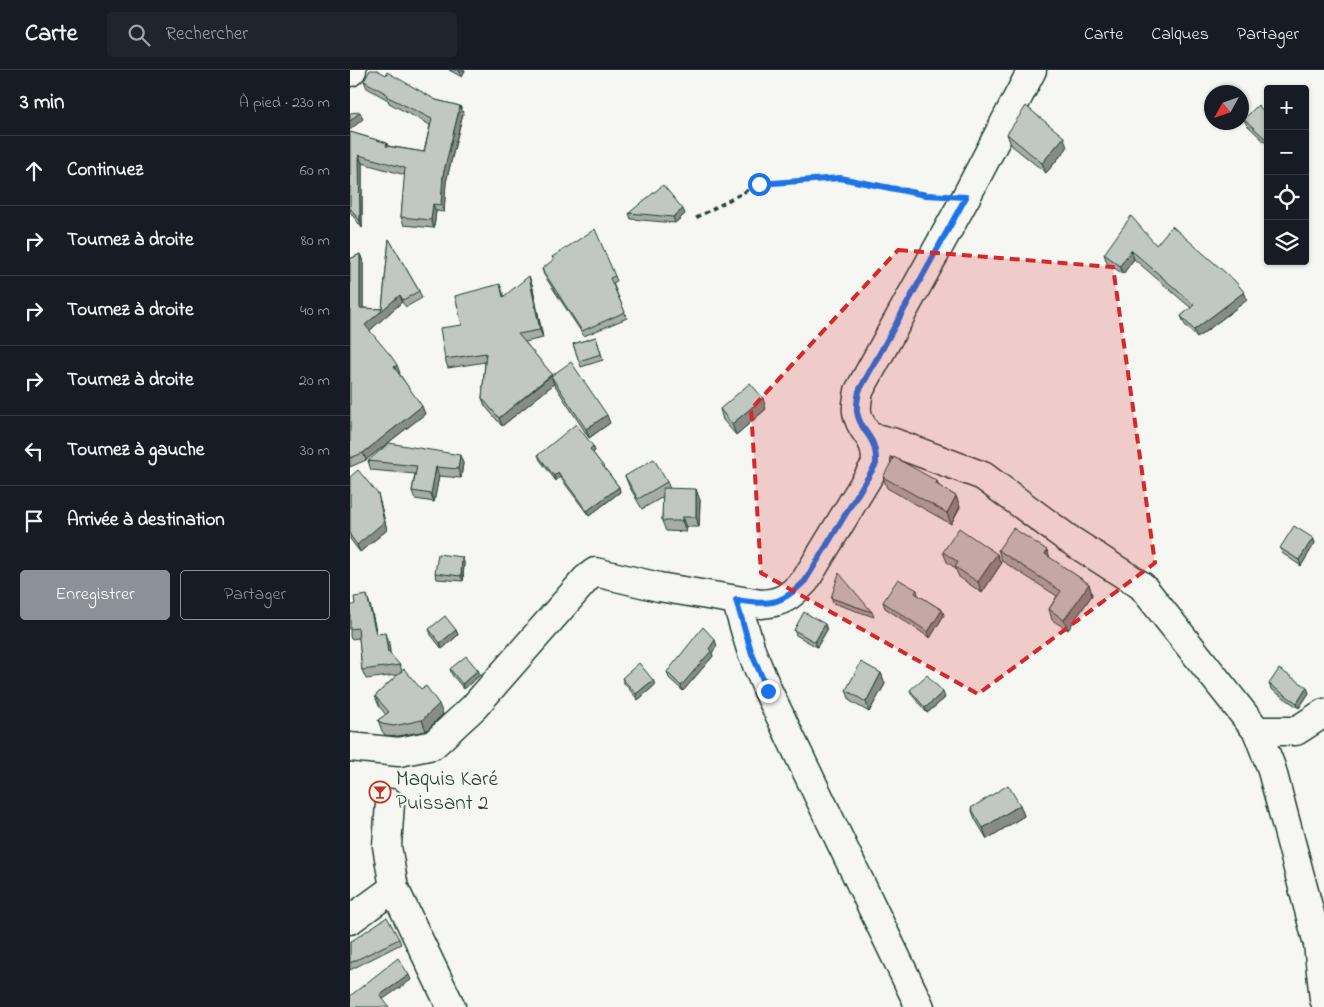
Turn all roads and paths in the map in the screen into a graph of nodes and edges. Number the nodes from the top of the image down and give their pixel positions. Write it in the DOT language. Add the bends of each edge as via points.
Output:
graph roads {
  1 [pos="1032,70"];
  2 [pos="966,197"];
  3 [pos="696,218"];
  4 [pos="871,437"];
  5 [pos="736,600"];
  6 [pos="1324,713"];
  7 [pos="1257,731"];
  8 [pos="350,747"];
  9 [pos="390,803"];
  10 [pos="394,888"];
  11 [pos="350,920"];
  12 [pos="1324,999"];
  13 [pos="452,1007"];
  14 [pos="920,1007"];
  1 -- 2 [label="street"];
  2 -- 3 [label="path" via="925,195 840,178 759,184"];
  2 -- 4 [label="street" via="859,391 857,411 862,426"];
  4 -- 5 [label="street" via="876,450 876,464 805,581 778,603"];
  4 -- 7 [label="street" via="983,476 1067,538 1142,586"];
  5 -- 8 [label="street" via="595,572 474,707 433,744 399,752"];
  5 -- 14 [label="street" via="752,654 768,691"];
  6 -- 7 [label="street" via="1296,731"];
  7 -- 12 [label="street" via="1271,766 1318,944"];
  9 -- 10 [label="street" via="387,846"];
  10 -- 11 [label="street"];
  10 -- 13 [label="street"];
}
